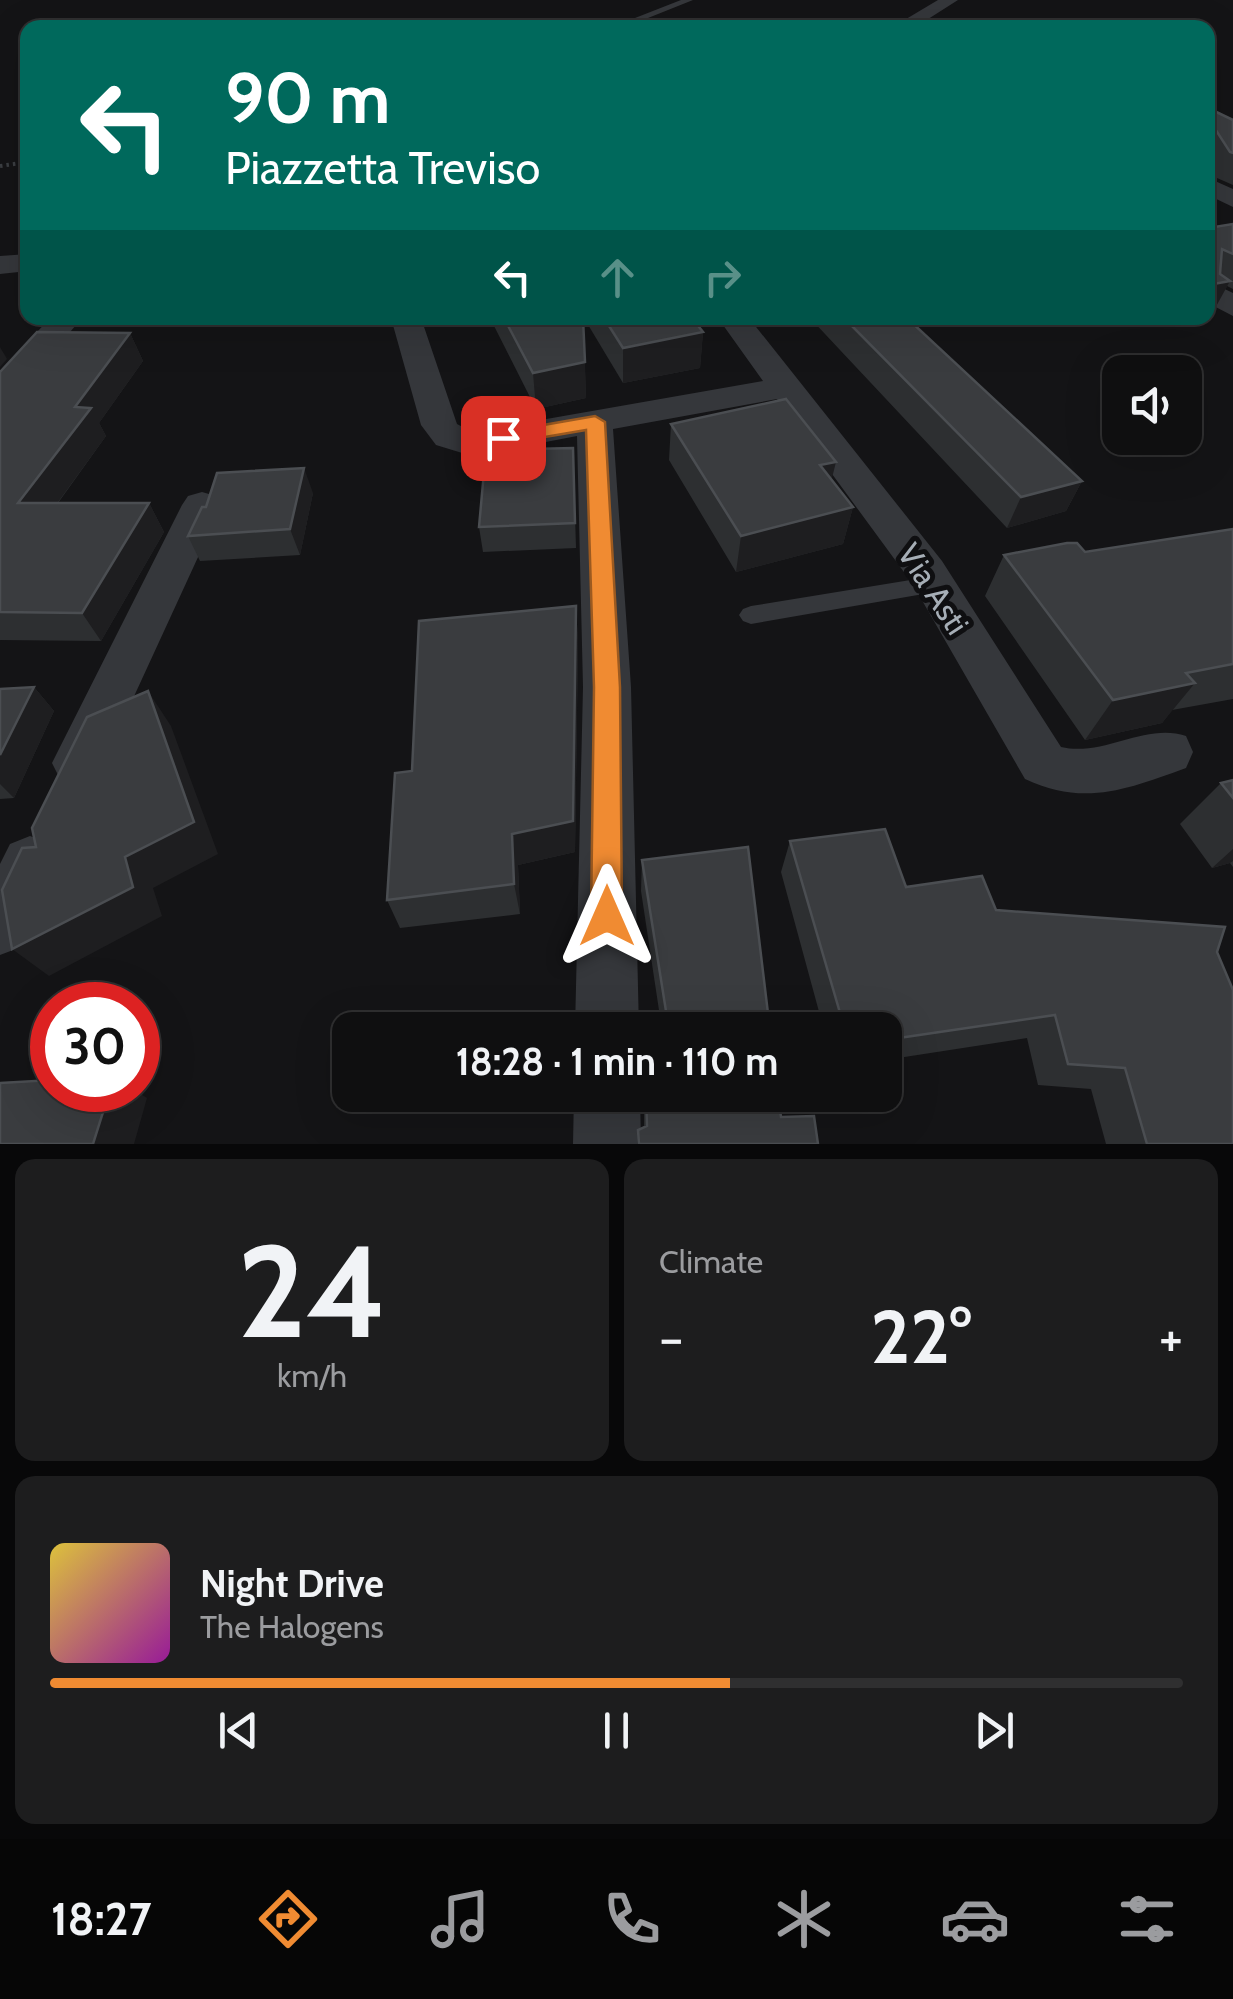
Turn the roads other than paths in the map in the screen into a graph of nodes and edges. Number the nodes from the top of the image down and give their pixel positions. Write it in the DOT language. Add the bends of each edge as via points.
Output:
graph roads {
  1 [pos="688,0"];
  2 [pos="950,0"];
  3 [pos="920,16"];
  4 [pos="640,18"];
  5 [pos="913,20"];
  6 [pos="929,20"];
  7 [pos="61,325"];
  8 [pos="408,325"];
  9 [pos="738,325"];
  10 [pos="785,387"];
  11 [pos="0,393"];
  12 [pos="595,422"];
  13 [pos="202,505"];
  14 [pos="935,584"];
  15 [pos="751,615"];
  16 [pos="1168,752"];
  17 [pos="0,926"];
  18 [pos="606,1012"];
  19 [pos="606,1112"];
  20 [pos="606,1144"];
  1 -- 4 [label="lane"];
  2 -- 3 [label="street"];
  3 -- 5 [label="street"];
  3 -- 6 [label="lane"];
  7 -- 11 [label="street"];
  8 -- 12 [label="street" via="439,425 452,439 472,444"];
  9 -- 10 [label="street, Via Asti"];
  10 -- 12 [label="street"];
  10 -- 14 [label="street, Via Asti"];
  12 -- 18 [label="street" via="607,687"];
  13 -- 17 [label="street"];
  14 -- 15 [label="lane"];
  14 -- 16 [label="street, Via Asti" via="1042,764 1083,773"];
  19 -- 20 [label="street"];
}
